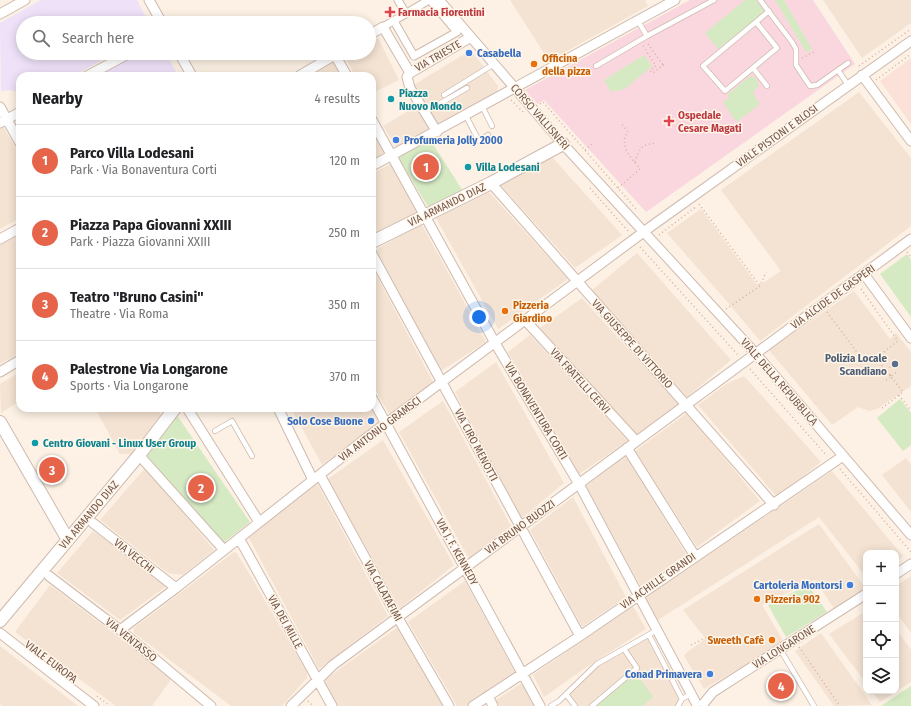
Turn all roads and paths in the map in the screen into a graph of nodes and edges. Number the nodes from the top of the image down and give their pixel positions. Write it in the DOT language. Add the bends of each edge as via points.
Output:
graph roads {
  1 [pos="25,0"];
  2 [pos="149,0"];
  3 [pos="398,0"];
  4 [pos="430,0"];
  5 [pos="439,0"];
  6 [pos="674,0"];
  7 [pos="714,0"];
  8 [pos="760,0"];
  9 [pos="770,11"];
  10 [pos="0,14"];
  11 [pos="406,14"];
  12 [pos="158,16"];
  13 [pos="394,21"];
  14 [pos="638,21"];
  15 [pos="756,22"];
  16 [pos="383,27"];
  17 [pos="911,29"];
  18 [pos="376,31"];
  19 [pos="647,36"];
  20 [pos="471,38"];
  21 [pos="639,41"];
  22 [pos="911,41"];
  23 [pos="647,42"];
  24 [pos="814,52"];
  25 [pos="911,54"];
  26 [pos="117,60"];
  27 [pos="183,60"];
  28 [pos="327,60"];
  29 [pos="340,60"];
  30 [pos="795,61"];
  31 [pos="848,63"];
  32 [pos="494,64"];
  33 [pos="663,65"];
  34 [pos="596,66"];
  35 [pos="665,67"];
  36 [pos="753,68"];
  37 [pos="838,70"];
  38 [pos="859,71"];
  39 [pos="94,72"];
  40 [pos="190,72"];
  41 [pos="306,72"];
  42 [pos="345,72"];
  43 [pos="408,75"];
  44 [pos="848,85"];
  45 [pos="870,85"];
  46 [pos="767,86"];
  47 [pos="467,88"];
  48 [pos="515,88"];
  49 [pos="444,95"];
  50 [pos="511,100"];
  51 [pos="482,106"];
  52 [pos="0,107"];
  53 [pos="425,112"];
  54 [pos="16,114"];
  55 [pos="526,115"];
  56 [pos="466,116"];
  57 [pos="3,121"];
  58 [pos="621,123"];
  59 [pos="492,126"];
  60 [pos="376,127"];
  61 [pos="437,132"];
  62 [pos="488,135"];
  63 [pos="16,139"];
  64 [pos="911,141"];
  65 [pos="593,143"];
  66 [pos="655,143"];
  67 [pos="563,144"];
  68 [pos="585,150"];
  69 [pos="393,156"];
  70 [pos="636,162"];
  71 [pos="376,164"];
  72 [pos="491,183"];
  73 [pos="588,186"];
  74 [pos="618,188"];
  75 [pos="699,204"];
  76 [pos="426,214"];
  77 [pos="16,230"];
  78 [pos="644,232"];
  79 [pos="0,239"];
  80 [pos="376,240"];
  81 [pos="911,240"];
  82 [pos="628,244"];
  83 [pos="906,251"];
  84 [pos="911,257"];
  85 [pos="376,261"];
  86 [pos="766,272"];
  87 [pos="864,274"];
  88 [pos="577,282"];
  89 [pos="760,286"];
  90 [pos="861,289"];
  91 [pos="822,305"];
  92 [pos="725,310"];
  93 [pos="525,320"];
  94 [pos="911,338"];
  95 [pos="495,343"];
  96 [pos="857,352"];
  97 [pos="756,354"];
  98 [pos="16,362"];
  99 [pos="893,364"];
  100 [pos="738,367"];
  101 [pos="886,370"];
  102 [pos="898,371"];
  103 [pos="0,372"];
  104 [pos="891,377"];
  105 [pos="886,380"];
  106 [pos="442,382"];
  107 [pos="899,396"];
  108 [pos="686,404"];
  109 [pos="376,405"];
  110 [pos="882,408"];
  111 [pos="911,411"];
  112 [pos="169,412"];
  113 [pos="190,412"];
  114 [pos="280,412"];
  115 [pos="0,422"];
  116 [pos="386,424"];
  117 [pos="215,430"];
  118 [pos="636,441"];
  119 [pos="628,448"];
  120 [pos="139,454"];
  121 [pos="252,456"];
  122 [pos="843,456"];
  123 [pos="829,465"];
  124 [pos="316,477"];
  125 [pos="579,484"];
  126 [pos="774,505"];
  127 [pos="259,522"];
  128 [pos="93,523"];
  129 [pos="521,527"];
  130 [pos="911,535"];
  131 [pos="239,538"];
  132 [pos="68,540"];
  133 [pos="224,550"];
  134 [pos="911,552"];
  135 [pos="695,556"];
  136 [pos="911,564"];
  137 [pos="465,567"];
  138 [pos="899,572"];
  139 [pos="49,576"];
  140 [pos="176,588"];
  141 [pos="638,596"];
  142 [pos="863,596"];
  143 [pos="398,618"];
  144 [pos="0,621"];
  145 [pos="120,630"];
  146 [pos="657,630"];
  147 [pos="0,633"];
  148 [pos="648,635"];
  149 [pos="712,635"];
  150 [pos="580,636"];
  151 [pos="690,645"];
  152 [pos="798,645"];
  153 [pos="624,649"];
  154 [pos="780,649"];
  155 [pos="521,673"];
  156 [pos="317,679"];
  157 [pos="92,692"];
  158 [pos="566,694"];
  159 [pos="691,694"];
  160 [pos="488,696"];
  161 [pos="682,699"];
  162 [pos="92,705"];
  163 [pos="701,705"];
  164 [pos="110,706"];
  165 [pos="211,706"];
  166 [pos="290,706"];
  167 [pos="332,706"];
  168 [pos="449,706"];
  169 [pos="473,706"];
  170 [pos="493,706"];
  171 [pos="540,706"];
  172 [pos="553,706"];
  173 [pos="575,706"];
  174 [pos="592,706"];
  175 [pos="678,706"];
  176 [pos="814,706"];
  177 [pos="840,706"];
  1 -- 10 [label="street"];
  2 -- 12 [label="street"];
  3 -- 11 [label="street"];
  4 -- 11 [label="street"];
  4 -- 13 [label="street" via="457,32 414,56"];
  5 -- 20 [label="street, CORSO VALLISNERI"];
  6 -- 14 [label="street"];
  7 -- 19 [label="lane"];
  8 -- 9 [label="lane"];
  9 -- 15 [label="lane"];
  9 -- 30 [label="lane" via="796,49"];
  11 -- 13 [label="street"];
  13 -- 16 [label="street"];
  14 -- 19 [label="lane"];
  14 -- 48 [label="street"];
  15 -- 36 [label="lane" via="777,48"];
  15 -- 36 [label="lane" via="703,66 725,91"];
  16 -- 18 [label="street"];
  16 -- 43 [label="street"];
  17 -- 38 [label="path"];
  19 -- 21 [label="lane"];
  20 -- 32 [label="street, CORSO VALLISNERI"];
  20 -- 43 [label="street, VIA TRIESTE"];
  21 -- 33 [label="path" via="656,66 650,70 652,73"];
  21 -- 34 [label="lane"];
  22 -- 38 [label="street, VIALE PISTONI E BLOSI"];
  23 -- 33 [label="path"];
  24 -- 30 [label="path"];
  25 -- 45 [label="path"];
  26 -- 39 [label="street"];
  27 -- 40 [label="street"];
  28 -- 41 [label="street"];
  29 -- 42 [label="street"];
  30 -- 37 [label="lane" via="810,86 817,85"];
  31 -- 37 [label="lane"];
  32 -- 48 [label="street, CORSO VALLISNERI"];
  32 -- 49 [label="lane"];
  33 -- 35 [label="path"];
  36 -- 46 [label="lane"];
  37 -- 44 [label="lane"];
  38 -- 44 [label="street, VIALE PISTONI E BLOSI"];
  38 -- 45 [label="street"];
  43 -- 53 [label="street" via="410,88"];
  44 -- 78 [label="street, VIALE PISTONI E BLOSI"];
  45 -- 64 [label="street"];
  47 -- 53 [label="lane"];
  48 -- 51 [label="street"];
  48 -- 67 [label="street, CORSO VALLISNERI"];
  50 -- 55 [label="path"];
  51 -- 56 [label="street"];
  51 -- 59 [label="lane"];
  52 -- 57 [label="street"];
  53 -- 61 [label="street"];
  54 -- 57 [label="street"];
  56 -- 61 [label="street"];
  56 -- 62 [label="lane" via="479,141"];
  57 -- 63 [label="street"];
  58 -- 70 [label="path" via="628,132 623,140 624,146"];
  60 -- 69 [label="street, VIA BONAVENTURA CORTI"];
  61 -- 69 [label="street"];
  65 -- 68 [label="path"];
  66 -- 70 [label="path" via="649,143 640,150"];
  67 -- 72 [label="street, VIA ARMANDO DIAZ"];
  67 -- 78 [label="street, CORSO VALLISNERI"];
  69 -- 71 [label="street"];
  69 -- 76 [label="street, VIA BONAVENTURA CORTI"];
  70 -- 74 [label="path" via="640,169"];
  72 -- 76 [label="street, VIA ARMANDO DIAZ"];
  72 -- 88 [label="street, VIA GIUSEPPE DI VITTORIO"];
  73 -- 82 [label="path" via="631,234 625,240"];
  75 -- 89 [label="path"];
  76 -- 80 [label="street, VIA ARMANDO DIAZ"];
  76 -- 95 [label="street, VIA BONAVENTURA CORTI"];
  77 -- 79 [label="street"];
  78 -- 82 [label="street, VIA ANTONIO GRAMSCI"];
  78 -- 97 [label="street, VIALE DELLA REPUBBLICA"];
  81 -- 87 [label="street, VIA ALCIDE DE GASPERI"];
  82 -- 88 [label="street, VIA ANTONIO GRAMSCI"];
  82 -- 100 [label="path" via="633,250 640,246 739,356 734,361"];
  83 -- 84 [label="path"];
  85 -- 106 [label="street, VIA CIRO MENOTTI"];
  86 -- 89 [label="path"];
  87 -- 91 [label="street, VIA ALCIDE DE GASPERI"];
  87 -- 94 [label="street"];
  88 -- 93 [label="street, VIA ANTONIO GRAMSCI"];
  88 -- 108 [label="street, VIA GIUSEPPE DI VITTORIO"];
  89 -- 92 [label="path"];
  90 -- 101 [label="path" via="898,340 876,358"];
  91 -- 96 [label="path"];
  91 -- 97 [label="street, VIA ALCIDE DE GASPERI"];
  93 -- 95 [label="street, VIA ANTONIO GRAMSCI"];
  93 -- 118 [label="street, VIA FRATELLI CERVI"];
  95 -- 106 [label="street, VIA ANTONIO GRAMSCI"];
  95 -- 125 [label="street, VIA BONAVENTURA CORTI"];
  97 -- 100 [label="street, VIA BRUNO BUOZZI"];
  97 -- 122 [label="street, VIALE DELLA REPUBBLICA"];
  98 -- 103 [label="street"];
  99 -- 101 [label="path"];
  100 -- 108 [label="street, VIA BRUNO BUOZZI"];
  100 -- 123 [label="path" via="742,373 749,368 828,457"];
  101 -- 104 [label="path"];
  102 -- 104 [label="path"];
  104 -- 105 [label="path"];
  104 -- 107 [label="path" via="903,392"];
  106 -- 116 [label="street, VIA ANTONIO GRAMSCI"];
  106 -- 129 [label="street, VIA CIRO MENOTTI"];
  107 -- 110 [label="path"];
  107 -- 111 [label="path"];
  108 -- 118 [label="street, VIA BRUNO BUOZZI"];
  108 -- 126 [label="street, VIA GIUSEPPE DI VITTORIO"];
  109 -- 116 [label="street, VIA J. F. KENNEDY"];
  112 -- 120 [label="street, VIA ARMANDO DIAZ"];
  113 -- 127 [label="street" via="207,435"];
  114 -- 124 [label="street, VIA CALATAFIMI"];
  115 -- 132 [label="street"];
  116 -- 124 [label="street, VIA ANTONIO GRAMSCI"];
  116 -- 137 [label="street, VIA J. F. KENNEDY"];
  117 -- 121 [label="lane" via="232,421"];
  118 -- 119 [label="street, VIA BRUNO BUOZZI"];
  119 -- 125 [label="street, VIA BRUNO BUOZZI"];
  119 -- 135 [label="street"];
  120 -- 132 [label="street, VIA ARMANDO DIAZ"];
  120 -- 133 [label="street"];
  122 -- 123 [label="street, VIA ACHILLE GRANDI"];
  122 -- 130 [label="street, VIALE DELLA REPUBBLICA"];
  123 -- 126 [label="street, VIA ACHILLE GRANDI"];
  123 -- 134 [label="path" via="833,470 838,468"];
  124 -- 127 [label="street, VIA ANTONIO GRAMSCI"];
  124 -- 143 [label="street, VIA CALATAFIMI"];
  125 -- 129 [label="street, VIA BRUNO BUOZZI"];
  125 -- 141 [label="street, VIA BONAVENTURA CORTI"];
  126 -- 135 [label="street, VIA ACHILLE GRANDI"];
  127 -- 131 [label="street, VIA ANTONIO GRAMSCI"];
  128 -- 140 [label="street, VIA VECCHI"];
  129 -- 137 [label="street, VIA BRUNO BUOZZI"];
  129 -- 150 [label="street, VIA CIRO MENOTTI"];
  131 -- 133 [label="street, VIA ANTONIO GRAMSCI"];
  131 -- 156 [label="street, VIA DEI MILLE"];
  132 -- 144 [label="street, VIA ARMANDO DIAZ"];
  133 -- 140 [label="street, VIA ANTONIO GRAMSCI"];
  135 -- 141 [label="street, VIA ACHILLE GRANDI"];
  136 -- 138 [label="street"];
  137 -- 143 [label="street, VIA BRUNO BUOZZI"];
  137 -- 155 [label="street, VIA J. F. KENNEDY"];
  139 -- 145 [label="street, VIA VENTASSO"];
  140 -- 145 [label="street, VIA ANTONIO GRAMSCI"];
  141 -- 146 [label="street, VIA BONAVENTURA CORTI"];
  141 -- 150 [label="street, VIA ACHILLE GRANDI"];
  142 -- 154 [label="street, VIA LONGARONE"];
  143 -- 156 [label="street, VIA BRUNO BUOZZI"];
  143 -- 168 [label="street, VIA CALATAFIMI"];
  145 -- 165 [label="street, VIA VENTASSO"];
  146 -- 148 [label="lane"];
  146 -- 159 [label="street, VIA BONAVENTURA CORTI"];
  147 -- 162 [label="street, VIALE EUROPA"];
  148 -- 153 [label="lane"];
  148 -- 161 [label="lane"];
  149 -- 151 [label="path"];
  150 -- 155 [label="street, VIA ACHILLE GRANDI"];
  152 -- 177 [label="path"];
  153 -- 158 [label="lane" via="597,664"];
  153 -- 174 [label="lane" via="637,668"];
  154 -- 163 [label="street, VIA LONGARONE" via="713,692"];
  154 -- 176 [label="lane"];
  155 -- 160 [label="street, VIA ACHILLE GRANDI"];
  155 -- 171 [label="street, VIA J. F. KENNEDY"];
  156 -- 166 [label="street, VIA BRUNO BUOZZI"];
  156 -- 167 [label="street, VIA DEI MILLE"];
  157 -- 164 [label="path"];
  158 -- 172 [label="lane"];
  158 -- 173 [label="lane"];
  159 -- 161 [label="lane"];
  159 -- 163 [label="street, VIA BONAVENTURA CORTI"];
  160 -- 169 [label="street, VIA ACHILLE GRANDI"];
  160 -- 170 [label="street"];
  161 -- 175 [label="lane"];
}
